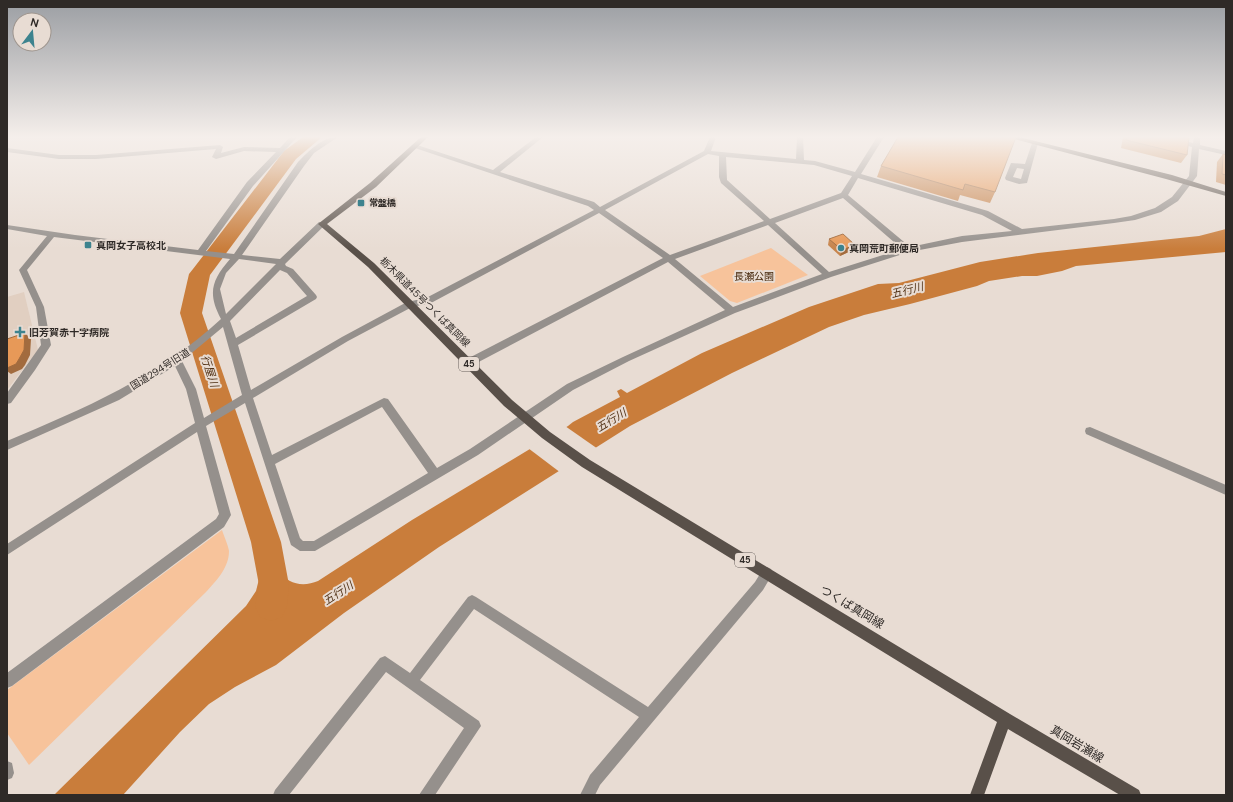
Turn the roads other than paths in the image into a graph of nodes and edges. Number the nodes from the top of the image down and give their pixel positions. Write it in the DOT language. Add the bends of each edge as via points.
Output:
graph roads {
  1 [pos="259,174"];
  2 [pos="293,174"];
  3 [pos="384,174"];
  4 [pos="503,174"];
  5 [pos="666,174"];
  6 [pos="722,174"];
  7 [pos="852,174"];
  8 [pos="1159,174"];
  9 [pos="1193,174"];
  10 [pos="857,176"];
  11 [pos="1189,182"];
  12 [pos="1226,194"];
  13 [pos="844,196"];
  14 [pos="600,210"];
  15 [pos="769,222"];
  16 [pos="322,224"];
  17 [pos="7,227"];
  18 [pos="1021,232"];
  19 [pos="52,235"];
  20 [pos="908,250"];
  21 [pos="202,252"];
  22 [pos="233,256"];
  23 [pos="669,258"];
  24 [pos="281,262"];
  25 [pos="828,275"];
  26 [pos="410,304"];
  27 [pos="732,311"];
  28 [pos="225,319"];
  29 [pos="233,344"];
  30 [pos="177,360"];
  31 [pos="468,362"];
  32 [pos="244,398"];
  33 [pos="7,400"];
  34 [pos="527,419"];
  35 [pos="205,422"];
  36 [pos="1090,431"];
  37 [pos="7,446"];
  38 [pos="268,462"];
  39 [pos="435,474"];
  40 [pos="614,480"];
  41 [pos="1226,490"];
  42 [pos="7,550"];
  43 [pos="767,573"];
  44 [pos="7,681"];
  45 [pos="411,682"];
  46 [pos="649,716"];
  47 [pos="1005,719"];
  48 [pos="7,768"];
  49 [pos="7,773"];
  50 [pos="280,795"];
  51 [pos="426,795"];
  52 [pos="587,795"];
  53 [pos="977,795"];
  54 [pos="1134,795"];
  1 -- 21 [label="street"];
  2 -- 22 [label="street"];
  3 -- 16 [label="main road"];
  4 -- 14 [label="street" via="562,193"];
  5 -- 14 [label="street"];
  6 -- 15 [label="street" via="724,181"];
  7 -- 10 [label="street"];
  8 -- 11 [label="main road"];
  9 -- 11 [label="street"];
  10 -- 13 [label="street"];
  10 -- 18 [label="street" via="984,212"];
  11 -- 12 [label="main road"];
  11 -- 18 [label="street" via="1168,205 1146,214 1114,222"];
  13 -- 15 [label="street"];
  13 -- 20 [label="street"];
  14 -- 23 [label="street"];
  14 -- 26 [label="street" via="428,301"];
  15 -- 23 [label="street"];
  15 -- 25 [label="street"];
  16 -- 24 [label="street, 国道294号旧道"];
  16 -- 26 [label="main road, 栃木県道45号つくば真岡線 / 45" via="370,264"];
  17 -- 19 [label="street"];
  18 -- 20 [label="street" via="962,239"];
  19 -- 21 [label="street"];
  19 -- 33 [label="street" via="23,270 40,307 46,345"];
  20 -- 25 [label="street"];
  21 -- 22 [label="street"];
  22 -- 24 [label="street"];
  22 -- 28 [label="street" via="216,289 220,310"];
  23 -- 27 [label="street"];
  23 -- 31 [label="street"];
  24 -- 28 [label="street, 国道294号旧道"];
  24 -- 29 [label="street" via="282,268 290,271 313,297"];
  25 -- 27 [label="street"];
  26 -- 31 [label="main road, 栃木県道45号つくば真岡線 / 45"];
  26 -- 32 [label="street"];
  27 -- 34 [label="street" via="600,371 564,391"];
  28 -- 29 [label="street"];
  28 -- 30 [label="street, 国道294号旧道"];
  29 -- 32 [label="street"];
  30 -- 35 [label="street"];
  30 -- 37 [label="street, 国道294号旧道" via="137,385"];
  31 -- 34 [label="main road, 栃木県道45号つくば真岡線 / 45"];
  32 -- 35 [label="street"];
  32 -- 38 [label="street"];
  34 -- 39 [label="street"];
  34 -- 40 [label="main road, 栃木県道45号つくば真岡線 / 45" via="594,470"];
  35 -- 42 [label="street"];
  35 -- 44 [label="street" via="225,515 220,523"];
  36 -- 41 [label="street"];
  38 -- 39 [label="street" via="384,402"];
  38 -- 39 [label="street" via="295,542 300,546 315,546"];
  40 -- 43 [label="main road, つくば真岡線 / 45"];
  43 -- 46 [label="street" via="759,586"];
  43 -- 47 [label="main road, つくば真岡線 / 45"];
  45 -- 46 [label="street" via="472,601"];
  45 -- 50 [label="street" via="385,663"];
  45 -- 51 [label="street" via="474,726"];
  46 -- 52 [label="street" via="595,780"];
  47 -- 53 [label="main road"];
  47 -- 54 [label="main road, 真岡岩瀬線"];
  48 -- 49 [label="street"];
}
